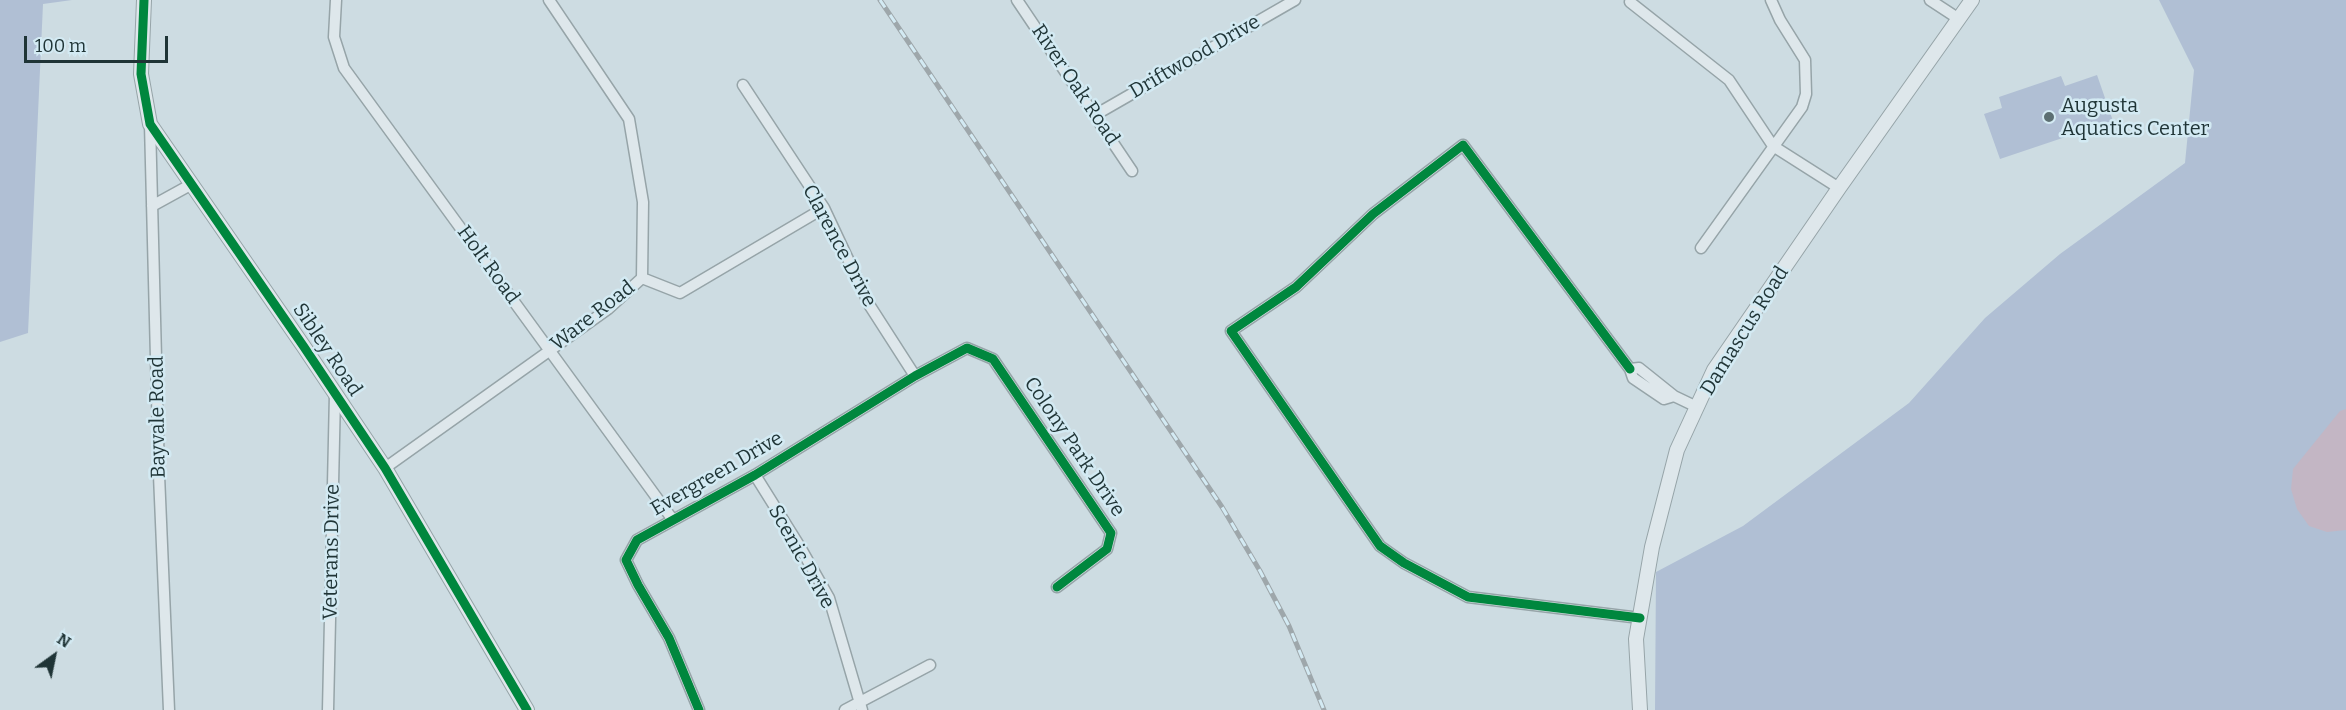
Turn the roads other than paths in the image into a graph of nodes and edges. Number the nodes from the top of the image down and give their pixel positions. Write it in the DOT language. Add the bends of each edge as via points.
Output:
graph roads {
  1 [pos="144,0"];
  2 [pos="336,0"];
  3 [pos="549,0"];
  4 [pos="1017,0"];
  5 [pos="1295,0"];
  6 [pos="1771,0"];
  7 [pos="1929,0"];
  8 [pos="1972,0"];
  9 [pos="1630,2"];
  10 [pos="1959,19"];
  11 [pos="743,86"];
  12 [pos="1095,115"];
  13 [pos="150,124"];
  14 [pos="1773,146"];
  15 [pos="1132,171"];
  16 [pos="192,184"];
  17 [pos="1839,188"];
  18 [pos="152,206"];
  19 [pos="824,208"];
  20 [pos="1701,248"];
  21 [pos="642,278"];
  22 [pos="550,350"];
  23 [pos="979,352"];
  24 [pos="915,376"];
  25 [pos="335,394"];
  26 [pos="1697,407"];
  27 [pos="385,468"];
  28 [pos="755,475"];
  29 [pos="673,520"];
  30 [pos="1057,587"];
  31 [pos="1640,618"];
  32 [pos="930,665"];
  33 [pos="861,706"];
  34 [pos="169,710"];
  35 [pos="328,710"];
  36 [pos="527,710"];
  37 [pos="699,710"];
  38 [pos="845,710"];
  39 [pos="1640,710"];
  1 -- 13 [label="street, Sibley Road" via="141,74"];
  2 -- 22 [label="street, Holt Road" via="334,37 344,68"];
  3 -- 21 [label="street, Ware Road" via="629,119 643,202"];
  4 -- 12 [label="street, River Oak Road"];
  5 -- 12 [label="street, Driftwood Drive"];
  6 -- 14 [label="street" via="1805,60 1806,93 1802,106"];
  7 -- 10 [label="street"];
  8 -- 10 [label="street, Damascus Road"];
  9 -- 14 [label="street" via="1729,80"];
  10 -- 17 [label="street, Damascus Road"];
  11 -- 19 [label="street, Clarence Drive"];
  12 -- 15 [label="street, River Oak Road"];
  13 -- 16 [label="street, Sibley Road"];
  13 -- 18 [label="street, Bayvale Road"];
  14 -- 17 [label="street"];
  14 -- 20 [label="street"];
  16 -- 18 [label="street"];
  16 -- 25 [label="street, Sibley Road"];
  17 -- 26 [label="street, Damascus Road" via="1714,370"];
  18 -- 34 [label="street, Bayvale Road"];
  19 -- 21 [label="street" via="680,292"];
  19 -- 24 [label="street, Clarence Drive" via="870,306"];
  21 -- 22 [label="street, Ware Road" via="608,309"];
  22 -- 27 [label="street, Ware Road"];
  22 -- 29 [label="street, Holt Road"];
  23 -- 24 [label="street, Evergreen Drive" via="967,348"];
  23 -- 30 [label="street, Colony Park Drive" via="993,359 1111,533 1107,549"];
  24 -- 28 [label="street, Evergreen Drive"];
  25 -- 27 [label="street, Sibley Road"];
  25 -- 35 [label="street, Veterans Drive"];
  26 -- 31 [label="street, Damascus Road" via="1677,450 1652,547"];
  26 -- 31 [label="street" via="1674,396 1639,368 1630,369 1463,145 1373,214 1296,287 1231,331 1380,546 1404,563 1468,597"];
  27 -- 36 [label="street, Sibley Road"];
  28 -- 29 [label="street, Evergreen Drive"];
  28 -- 33 [label="street, Scenic Drive" via="828,598"];
  29 -- 37 [label="street, Evergreen Drive" via="637,540 626,560 669,638"];
  31 -- 39 [label="street, Damascus Road" via="1636,639"];
  32 -- 33 [label="street"];
  33 -- 38 [label="street"];
}
